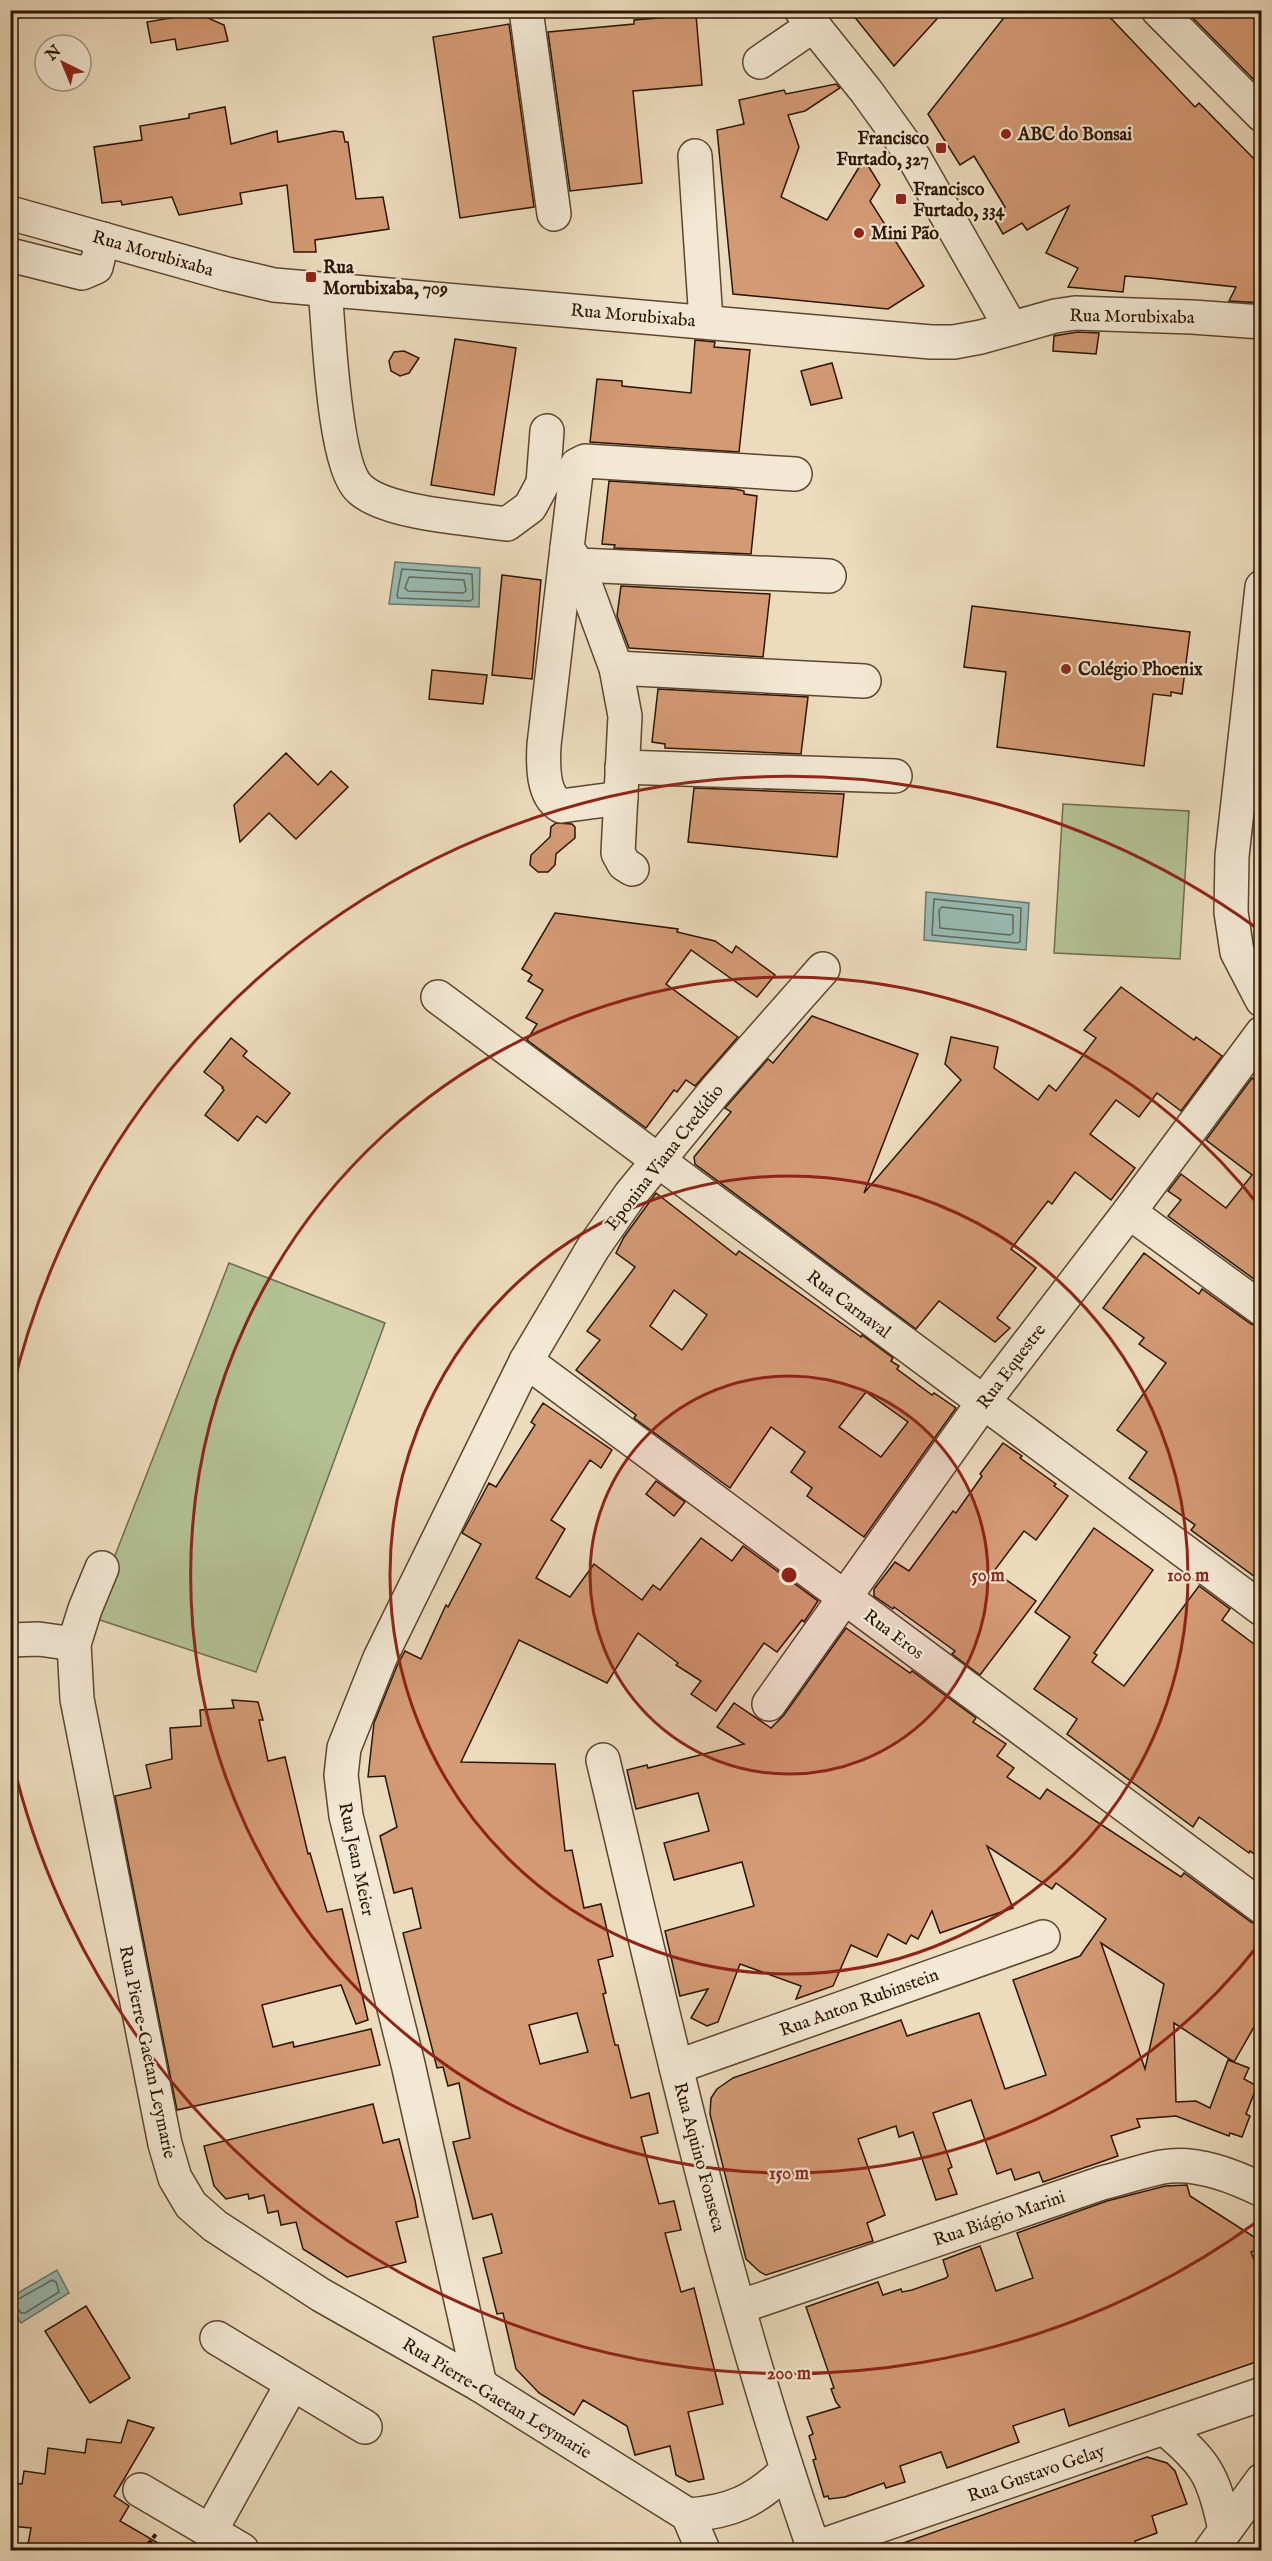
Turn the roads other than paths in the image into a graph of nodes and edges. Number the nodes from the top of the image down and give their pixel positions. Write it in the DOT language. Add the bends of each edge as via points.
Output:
graph roads {
  1 [pos="526,10"];
  2 [pos="1158,10"];
  3 [pos="807,18"];
  4 [pos="760,62"];
  5 [pos="1262,115"];
  6 [pos="695,156"];
  7 [pos="10,213"];
  8 [pos="554,214"];
  9 [pos="103,238"];
  10 [pos="10,255"];
  11 [pos="325,289"];
  12 [pos="706,321"];
  13 [pos="1262,322"];
  14 [pos="1011,328"];
  15 [pos="547,431"];
  16 [pos="795,474"];
  17 [pos="572,557"];
  18 [pos="829,576"];
  19 [pos="1262,587"];
  20 [pos="616,668"];
  21 [pos="864,681"];
  22 [pos="895,776"];
  23 [pos="621,783"];
  24 [pos="632,869"];
  25 [pos="823,969"];
  26 [pos="438,998"];
  27 [pos="1262,1000"];
  28 [pos="1262,1033"];
  29 [pos="657,1162"];
  30 [pos="1130,1212"];
  31 [pos="1262,1309"];
  32 [pos="526,1361"];
  33 [pos="982,1404"];
  34 [pos="102,1568"];
  35 [pos="846,1599"];
  36 [pos="1262,1609"];
  37 [pos="10,1640"];
  38 [pos="74,1644"];
  39 [pos="769,1704"];
  40 [pos="603,1760"];
  41 [pos="1262,1907"];
  42 [pos="1043,1936"];
  43 [pos="676,2067"];
  44 [pos="1262,2190"];
  45 [pos="739,2307"];
  46 [pos="216,2338"];
  47 [pos="292,2384"];
  48 [pos="480,2385"];
  49 [pos="1262,2394"];
  50 [pos="365,2427"];
  51 [pos="1164,2428"];
  52 [pos="786,2471"];
  53 [pos="1262,2480"];
  54 [pos="140,2490"];
  55 [pos="688,2515"];
  56 [pos="210,2532"];
  57 [pos="1218,2540"];
  58 [pos="242,2550"];
  59 [pos="703,2550"];
  60 [pos="812,2550"];
  1 -- 8 [label="street"];
  2 -- 5 [label="street"];
  3 -- 4 [label="street"];
  3 -- 14 [label="street" via="913,156"];
  6 -- 12 [label="street"];
  7 -- 9 [label="street, Rua Morubixaba"];
  9 -- 10 [label="street" via="96,267 82,273"];
  9 -- 11 [label="street, Rua Morubixaba" via="274,285"];
  11 -- 12 [label="street, Rua Morubixaba"];
  11 -- 15 [label="street" via="339,438 347,468 359,489 378,501 405,508 507,524 531,507 543,483"];
  12 -- 14 [label="street, Rua Morubixaba" via="931,342 972,339"];
  13 -- 14 [label="street, Rua Morubixaba" via="1075,313"];
  16 -- 17 [label="street" via="585,461 577,465 574,475"];
  17 -- 18 [label="street"];
  17 -- 20 [label="street"];
  17 -- 23 [label="street" via="544,745 547,785 561,806"];
  19 -- 27 [label="street" via="1232,856 1231,912 1237,952"];
  20 -- 21 [label="street"];
  20 -- 23 [label="street" via="625,716"];
  22 -- 23 [label="street"];
  23 -- 24 [label="street" via="618,853"];
  25 -- 29 [label="street, Eponina Viana Credídio"];
  26 -- 29 [label="street, Rua Carnaval"];
  28 -- 30 [label="street, Rua Equestre"];
  29 -- 32 [label="street, Eponina Viana Credídio" via="593,1248"];
  29 -- 33 [label="street, Rua Carnaval"];
  30 -- 31 [label="street"];
  30 -- 33 [label="street, Rua Equestre"];
  32 -- 35 [label="street, Rua Eros"];
  32 -- 48 [label="street, Rua Jean Meier" via="380,1658 344,1748 340,1775 346,1816 408,2064"];
  33 -- 35 [label="street, Rua Equestre"];
  33 -- 36 [label="street, Rua Carnaval"];
  34 -- 38 [label="street, Rua Pierre-Gaetan Leymarie"];
  35 -- 39 [label="street, Rua Equestre"];
  35 -- 41 [label="street, Rua Eros"];
  37 -- 38 [label="street"];
  38 -- 48 [label="street, Rua Pierre-Gaetan Leymarie" via="83,1733 165,2144 176,2178 191,2205 215,2226 321,2295"];
  40 -- 43 [label="street, Rua Aquino Fonseca"];
  42 -- 43 [label="street, Rua Anton Rubinstein"];
  43 -- 45 [label="street, Rua Aquino Fonseca"];
  44 -- 45 [label="street, Rua Biágio Marini" via="1236,2177 1199,2168 1163,2167 1091,2187"];
  45 -- 52 [label="street, Rua Aquino Fonseca"];
  46 -- 47 [label="street"];
  47 -- 50 [label="street"];
  47 -- 56 [label="street"];
  48 -- 55 [label="street, Rua Pierre-Gaetan Leymarie"];
  49 -- 51 [label="street, Rua Gustavo Gelay"];
  51 -- 57 [label="street" via="1188,2447 1207,2470 1217,2493"];
  51 -- 60 [label="street, Rua Gustavo Gelay"];
  52 -- 55 [label="street" via="766,2491 742,2505 716,2513"];
  52 -- 60 [label="street, Rua Aquino Fonseca"];
  53 -- 57 [label="street"];
  54 -- 56 [label="street"];
  55 -- 59 [label="street"];
  56 -- 58 [label="street"];
}
